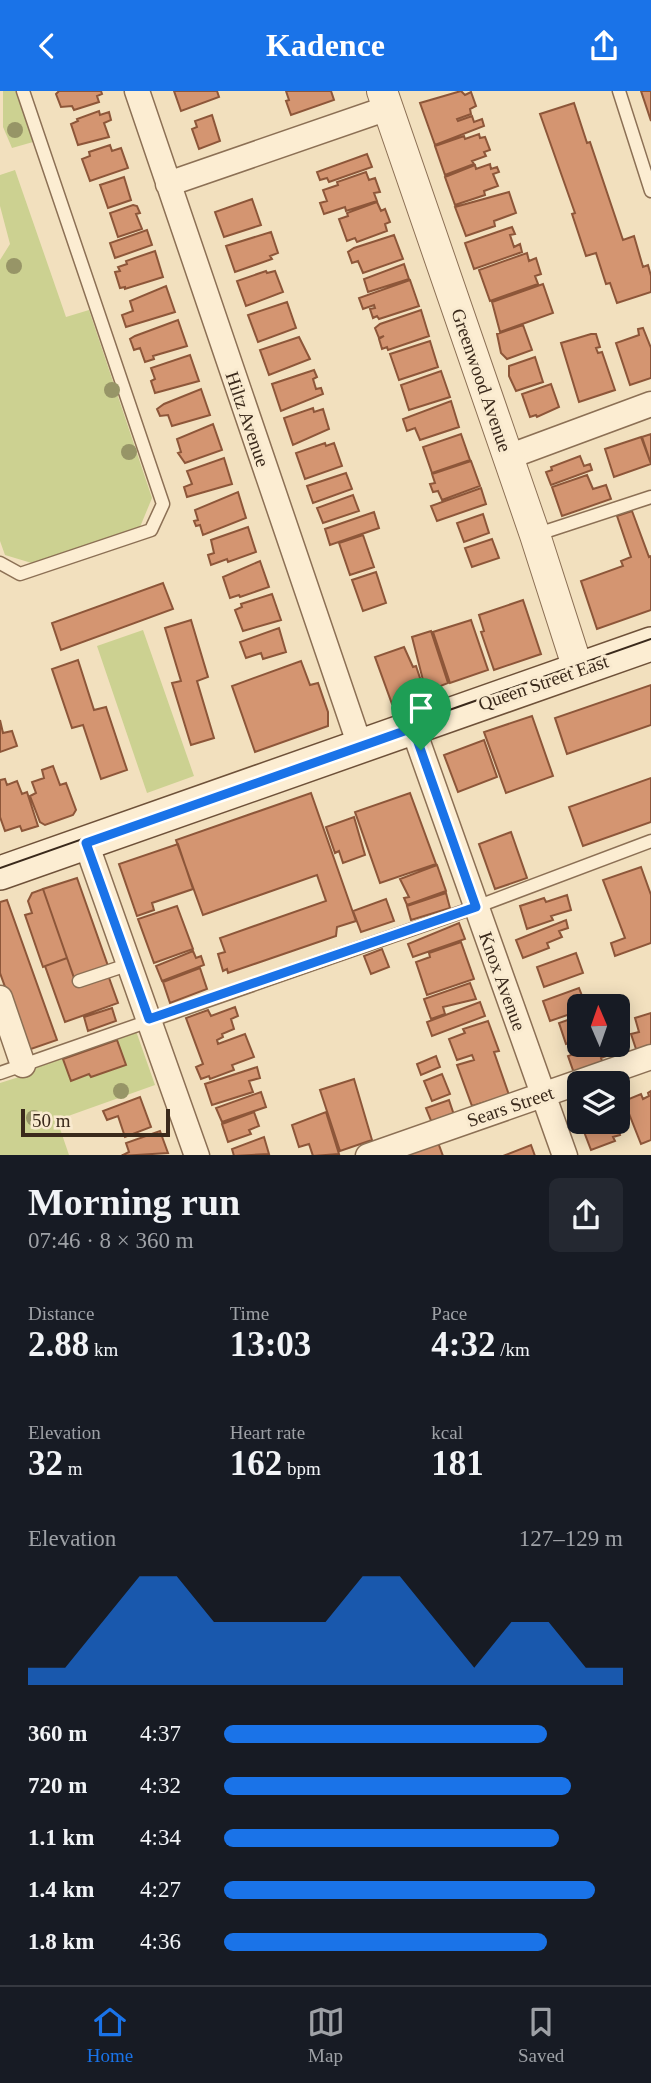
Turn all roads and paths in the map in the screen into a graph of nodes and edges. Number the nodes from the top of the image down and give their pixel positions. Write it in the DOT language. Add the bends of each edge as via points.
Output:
graph roads {
  1 [pos="23,91"];
  2 [pos="137,91"];
  3 [pos="620,91"];
  4 [pos="385,100"];
  5 [pos="168,184"];
  6 [pos="651,191"];
  7 [pos="651,404"];
  8 [pos="508,457"];
  9 [pos="651,498"];
  10 [pos="535,535"];
  11 [pos="0,563"];
  12 [pos="651,644"];
  13 [pos="578,670"];
  14 [pos="413,728"];
  15 [pos="360,746"];
  16 [pos="651,841"];
  17 [pos="86,843"];
  18 [pos="0,873"];
  19 [pos="476,907"];
  20 [pos="130,964"];
  21 [pos="79,981"];
  22 [pos="0,998"];
  23 [pos="149,1019"];
  24 [pos="651,1057"];
  25 [pos="12,1069"];
  26 [pos="545,1094"];
  27 [pos="197,1155"];
  28 [pos="371,1155"];
  29 [pos="565,1155"];
  1 -- 11 [label="lane" via="163,504 151,530 20,574"];
  2 -- 5 [label="street, Hiltz Avenue"];
  3 -- 6 [label="lane"];
  4 -- 5 [label="street"];
  4 -- 8 [label="street, Greenwood Avenue"];
  5 -- 15 [label="street, Hiltz Avenue"];
  7 -- 8 [label="street"];
  8 -- 10 [label="street, Greenwood Avenue"];
  9 -- 10 [label="lane"];
  10 -- 13 [label="street, Greenwood Avenue"];
  12 -- 13 [label="main road, Queen Street East"];
  13 -- 14 [label="main road, Queen Street East"];
  14 -- 15 [label="main road, Queen Street East"];
  14 -- 19 [label="street, Knox Avenue"];
  15 -- 17 [label="main road, Queen Street East"];
  16 -- 19 [label="lane"];
  17 -- 18 [label="main road, Queen Street East"];
  17 -- 20 [label="street"];
  19 -- 23 [label="lane"];
  19 -- 26 [label="street, Knox Avenue"];
  20 -- 21 [label="lane"];
  20 -- 23 [label="street"];
  22 -- 25 [label="street"];
  23 -- 25 [label="lane"];
  23 -- 27 [label="street"];
  24 -- 26 [label="street, Sears Street"];
  26 -- 28 [label="street, Sears Street"];
  26 -- 29 [label="street, Knox Avenue"];
}
